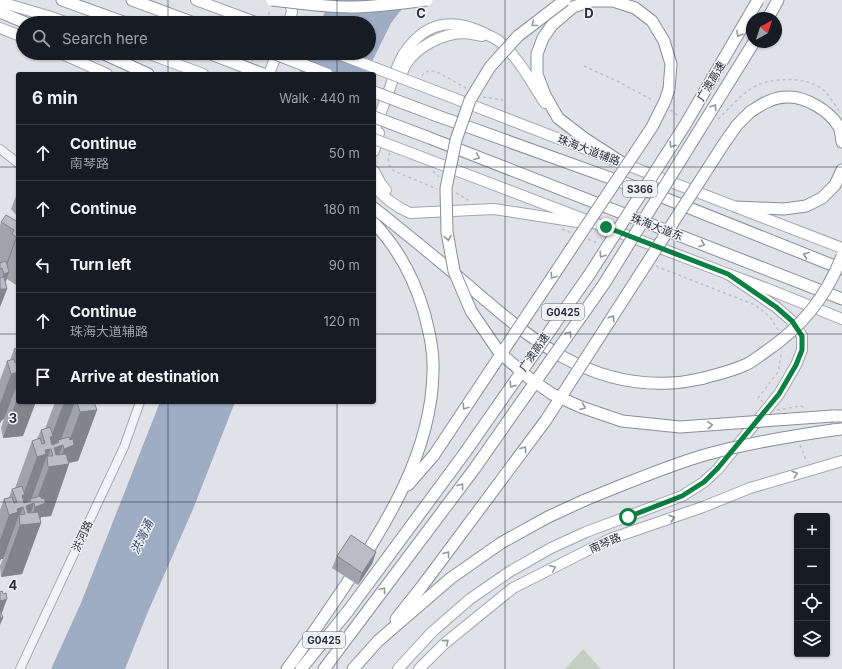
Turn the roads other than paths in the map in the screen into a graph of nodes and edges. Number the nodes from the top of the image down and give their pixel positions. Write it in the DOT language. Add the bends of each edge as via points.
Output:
graph roads {
  1 [pos="62,0"];
  2 [pos="132,0"];
  3 [pos="196,0"];
  4 [pos="290,0"];
  5 [pos="428,0"];
  6 [pos="565,0"];
  7 [pos="758,0"];
  8 [pos="778,0"];
  9 [pos="0,2"];
  10 [pos="271,3"];
  11 [pos="0,12"];
  12 [pos="771,12"];
  13 [pos="48,16"];
  14 [pos="107,16"];
  15 [pos="175,16"];
  16 [pos="239,16"];
  17 [pos="291,16"];
  18 [pos="16,19"];
  19 [pos="0,28"];
  20 [pos="16,34"];
  21 [pos="499,41"];
  22 [pos="750,48"];
  23 [pos="76,60"];
  24 [pos="117,60"];
  25 [pos="167,60"];
  26 [pos="228,60"];
  27 [pos="274,60"];
  28 [pos="291,60"];
  29 [pos="354,60"];
  30 [pos="103,72"];
  31 [pos="144,72"];
  32 [pos="199,72"];
  33 [pos="259,72"];
  34 [pos="270,72"];
  35 [pos="322,72"];
  36 [pos="376,93"];
  37 [pos="376,117"];
  38 [pos="558,118"];
  39 [pos="376,126"];
  40 [pos="376,140"];
  41 [pos="842,142"];
  42 [pos="376,145"];
  43 [pos="0,149"];
  44 [pos="16,161"];
  45 [pos="621,162"];
  46 [pos="842,170"];
  47 [pos="376,175"];
  48 [pos="376,187"];
  49 [pos="737,206"];
  50 [pos="376,210"];
  51 [pos="425,213"];
  52 [pos="376,225"];
  53 [pos="606,227"];
  54 [pos="842,248"];
  55 [pos="842,256"];
  56 [pos="842,270"];
  57 [pos="728,274"];
  58 [pos="842,299"];
  59 [pos="842,319"];
  60 [pos="139,404"];
  61 [pos="837,416"];
  62 [pos="838,429"];
  63 [pos="842,461"];
  64 [pos="402,492"];
  65 [pos="378,641"];
  66 [pos="20,669"];
  67 [pos="287,669"];
  68 [pos="301,669"];
  69 [pos="324,669"];
  70 [pos="352,669"];
  71 [pos="398,669"];
  72 [pos="418,669"];
  1 -- 14 [label="highway"];
  2 -- 15 [label="highway"];
  3 -- 16 [label="main road"];
  4 -- 17 [label="main road"];
  5 -- 10 [label="highway, bridge" via="350,7"];
  6 -- 61 [label="highway, one-way, bridge" via="518,36 490,67 470,100 456,140 446,188 447,232 454,271 471,311 499,352 529,378 581,407 622,421 680,427"];
  7 -- 68 [label="highway, 广澳高速 / G0425, one-way, bridge" via="685,125 589,275 464,454 348,611"];
  8 -- 12 [label="highway"];
  9 -- 13 [label="main road"];
  11 -- 18 [label="highway"];
  19 -- 20 [label="main road"];
  21 -- 38 [label="main road" via="515,58 547,107"];
  21 -- 39 [label="main road" via="460,24 447,23 426,30 403,55"];
  21 -- 42 [label="main road" via="463,33 443,37 416,52 406,64 398,82"];
  69 -- 22 [label="highway, 广澳高速 / G0425, one-way, bridge" via="475,468 604,284"];
  23 -- 30 [label="main road"];
  24 -- 31 [label="highway"];
  25 -- 32 [label="main road"];
  26 -- 33 [label="highway, bridge"];
  27 -- 34 [label="main road"];
  28 -- 35 [label="highway, bridge"];
  29 -- 45 [label="main road, 珠海大道辅路, bridge"];
  56 -- 36 [label="highway, S366, one-way, bridge" via="652,193"];
  37 -- 58 [label="highway, 珠海大道东 / S366, one-way, bridge"];
  38 -- 45 [label="highway"];
  38 -- 64 [label="highway, one-way, bridge" via="537,74 537,54 543,38 552,25 573,7 592,1 613,1 635,8 652,20 664,41 671,64 665,101 652,127 434,455"];
  40 -- 53 [label="main road, bridge"];
  65 -- 41 [label="highway, one-way, bridge" via="546,420 737,125 750,112 767,101 787,96 806,100 825,111 839,127"];
  43 -- 44 [label="street"];
  45 -- 49 [label="main road, 珠海大道辅路"];
  46 -- 49 [label="highway" via="835,185 822,198 806,206 784,209"];
  47 -- 51 [label="main road" via="397,201"];
  48 -- 51 [label="main road" via="401,209 410,213"];
  49 -- 54 [label="main road, 珠海大道辅路"];
  50 -- 55 [label="highway, bridge" via="528,335 562,358 592,371 626,380 646,382 672,383 704,378 745,365 776,345 802,322 820,300"];
  51 -- 53 [label="main road" via="494,209"];
  52 -- 64 [label="highway" via="388,237 405,265 419,297 430,333 433,370 430,403 425,430"];
  53 -- 57 [label="main road"];
  57 -- 59 [label="main road"];
  57 -- 71 [label="main road, 南琴路" via="792,321 802,336 802,350 779,394 718,468 704,482 682,496 586,532 509,572 470,599 432,632"];
  60 -- 66 [label="street, 洪河路" via="124,447"];
  62 -- 65 [label="highway, bridge" via="768,440 706,455 646,476 548,517 501,543 451,578"];
  72 -- 63 [label="main road, 南琴路, one-way" via="444,644 513,588 610,540 750,488"];
  64 -- 67 [label="highway" via="355,570 308,642"];
  65 -- 70 [label="highway"];
}
